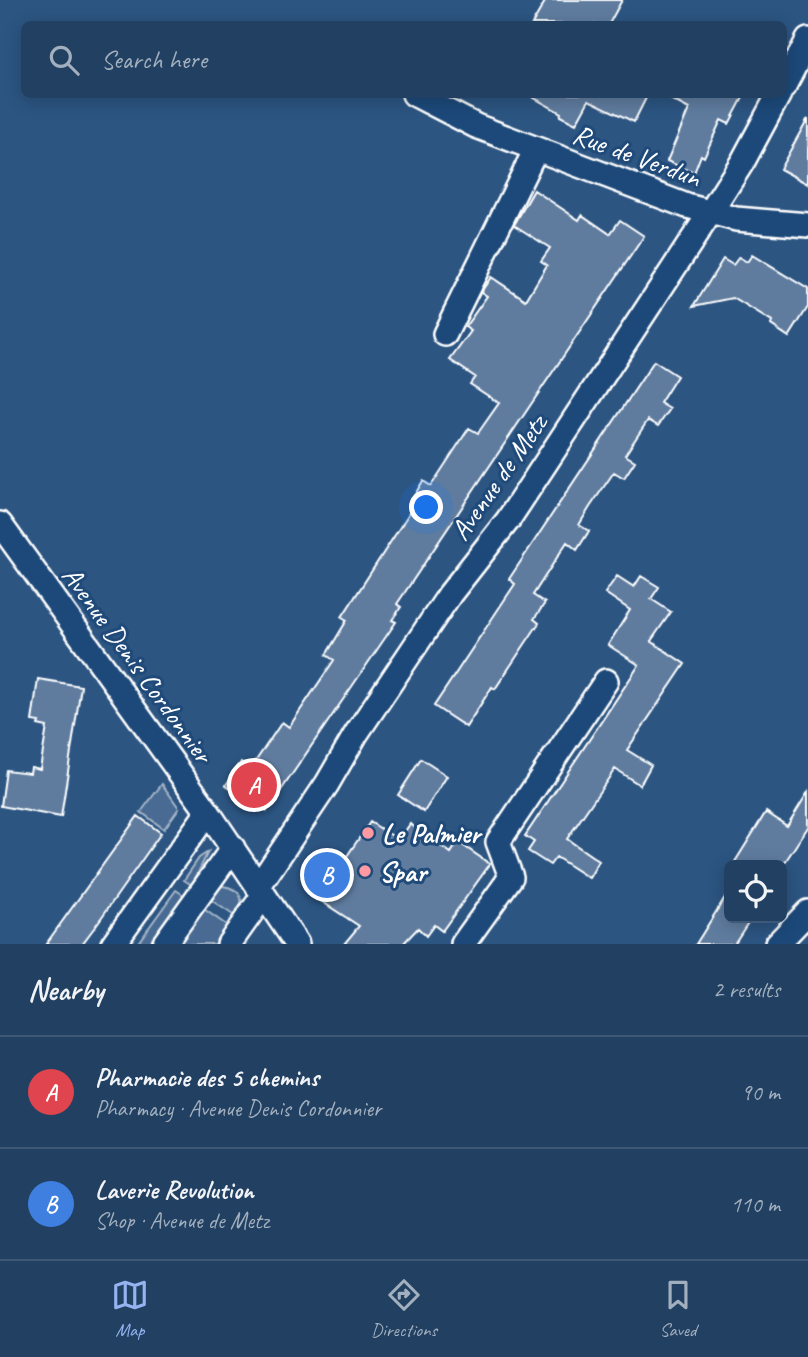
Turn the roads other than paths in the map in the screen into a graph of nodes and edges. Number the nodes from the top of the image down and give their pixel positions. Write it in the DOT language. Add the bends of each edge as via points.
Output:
graph roads {
  1 [pos="808,40"];
  2 [pos="787,79"];
  3 [pos="422,98"];
  4 [pos="777,98"];
  5 [pos="536,149"];
  6 [pos="710,214"];
  7 [pos="808,225"];
  8 [pos="445,334"];
  9 [pos="0,524"];
  10 [pos="606,681"];
  11 [pos="208,812"];
  12 [pos="233,848"];
  13 [pos="260,892"];
  14 [pos="808,912"];
  15 [pos="113,944"];
  16 [pos="164,944"];
  17 [pos="229,944"];
  18 [pos="296,944"];
  19 [pos="463,944"];
  20 [pos="777,944"];
  1 -- 2 [label="street"];
  3 -- 5 [label="street, Rue de Verdun"];
  4 -- 6 [label="street, Avenue de Metz"];
  5 -- 6 [label="street, Rue de Verdun"];
  5 -- 8 [label="street"];
  6 -- 7 [label="street, Rue de Verdun"];
  6 -- 13 [label="street, Avenue de Metz" via="508,520 442,605 356,734"];
  9 -- 11 [label="street, Avenue Denis Cordonnier"];
  10 -- 19 [label="street" via="498,842 511,877"];
  11 -- 12 [label="street, Avenue Denis Cordonnier"];
  11 -- 15 [label="street"];
  12 -- 13 [label="street, Avenue Denis Cordonnier"];
  12 -- 16 [label="street"];
  13 -- 17 [label="street, Avenue de Metz"];
  13 -- 18 [label="street, Avenue Denis Cordonnier"];
  14 -- 20 [label="street"];
}
